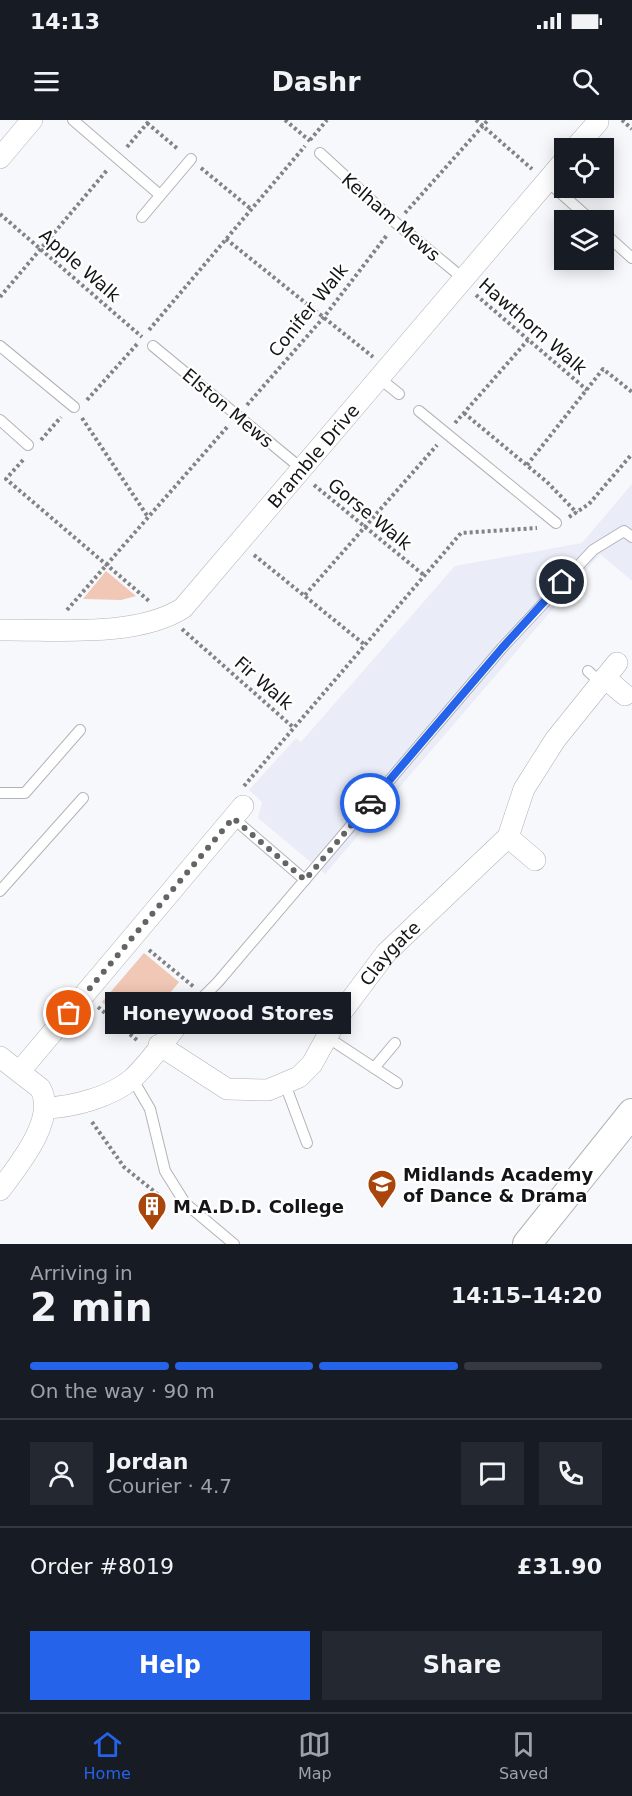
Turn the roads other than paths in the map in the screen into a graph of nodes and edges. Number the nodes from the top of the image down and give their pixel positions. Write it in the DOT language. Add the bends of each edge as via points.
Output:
graph roads {
  1 [pos="32,120"];
  2 [pos="73,120"];
  3 [pos="598,122"];
  4 [pos="584,138"];
  5 [pos="320,153"];
  6 [pos="0,158"];
  7 [pos="191,159"];
  8 [pos="554,173"];
  9 [pos="547,181"];
  10 [pos="160,195"];
  11 [pos="580,210"];
  12 [pos="142,217"];
  13 [pos="614,242"];
  14 [pos="632,258"];
  15 [pos="462,281"];
  16 [pos="0,346"];
  17 [pos="153,346"];
  18 [pos="383,373"];
  19 [pos="399,394"];
  20 [pos="74,408"];
  21 [pos="419,411"];
  22 [pos="0,420"];
  23 [pos="30,447"];
  24 [pos="300,471"];
  25 [pos="556,523"];
  26 [pos="632,537"];
  27 [pos="0,630"];
  28 [pos="624,695"];
  29 [pos="80,730"];
  30 [pos="0,793"];
  31 [pos="83,798"];
  32 [pos="238,812"];
  33 [pos="508,837"];
  34 [pos="535,860"];
  35 [pos="305,880"];
  36 [pos="0,891"];
  37 [pos="189,1011"];
  38 [pos="327,1037"];
  39 [pos="395,1043"];
  40 [pos="156,1049"];
  41 [pos="0,1057"];
  42 [pos="374,1068"];
  43 [pos="20,1071"];
  44 [pos="132,1078"];
  45 [pos="397,1083"];
  46 [pos="285,1084"];
  47 [pos="45,1108"];
  48 [pos="632,1113"];
  49 [pos="307,1143"];
  50 [pos="0,1190"];
  51 [pos="234,1244"];
  52 [pos="527,1244"];
  1 -- 6 [label="street"];
  2 -- 10 [label="lane"];
  3 -- 4 [label="street"];
  5 -- 15 [label="lane, Kelham Mews"];
  7 -- 10 [label="lane"];
  8 -- 9 [label="street, Bramble Drive"];
  9 -- 11 [label="lane"];
  9 -- 15 [label="street, Bramble Drive"];
  10 -- 12 [label="lane"];
  13 -- 14 [label="lane"];
  15 -- 18 [label="street, Bramble Drive"];
  16 -- 20 [label="lane"];
  17 -- 24 [label="lane, Elston Mews"];
  18 -- 19 [label="lane"];
  18 -- 24 [label="street, Bramble Drive"];
  21 -- 25 [label="lane"];
  22 -- 23 [label="lane"];
  24 -- 27 [label="street, Bramble Drive" via="181,614 120,628"];
  26 -- 35 [label="lane" via="624,531 593,550 502,648"];
  28 -- 33 [label="street, Claygate" via="603,674 524,789"];
  29 -- 30 [label="lane" via="25,792"];
  31 -- 36 [label="lane"];
  32 -- 35 [label="lane"];
  32 -- 43 [label="street"];
  33 -- 34 [label="street"];
  33 -- 38 [label="street, Claygate" via="386,953"];
  35 -- 37 [label="lane" via="280,901 218,982"];
  37 -- 40 [label="street"];
  38 -- 42 [label="lane"];
  38 -- 46 [label="street, Claygate" via="312,1064"];
  39 -- 42 [label="lane"];
  40 -- 44 [label="street"];
  40 -- 46 [label="street, Claygate" via="227,1089 268,1090"];
  41 -- 43 [label="street"];
  42 -- 45 [label="lane"];
  43 -- 47 [label="street" via="40,1088"];
  44 -- 47 [label="street" via="116,1089"];
  44 -- 51 [label="lane" via="150,1109 165,1171 185,1203"];
  46 -- 49 [label="lane"];
  47 -- 50 [label="street" via="44,1118 23,1158"];
  48 -- 52 [label="main road"];
}
